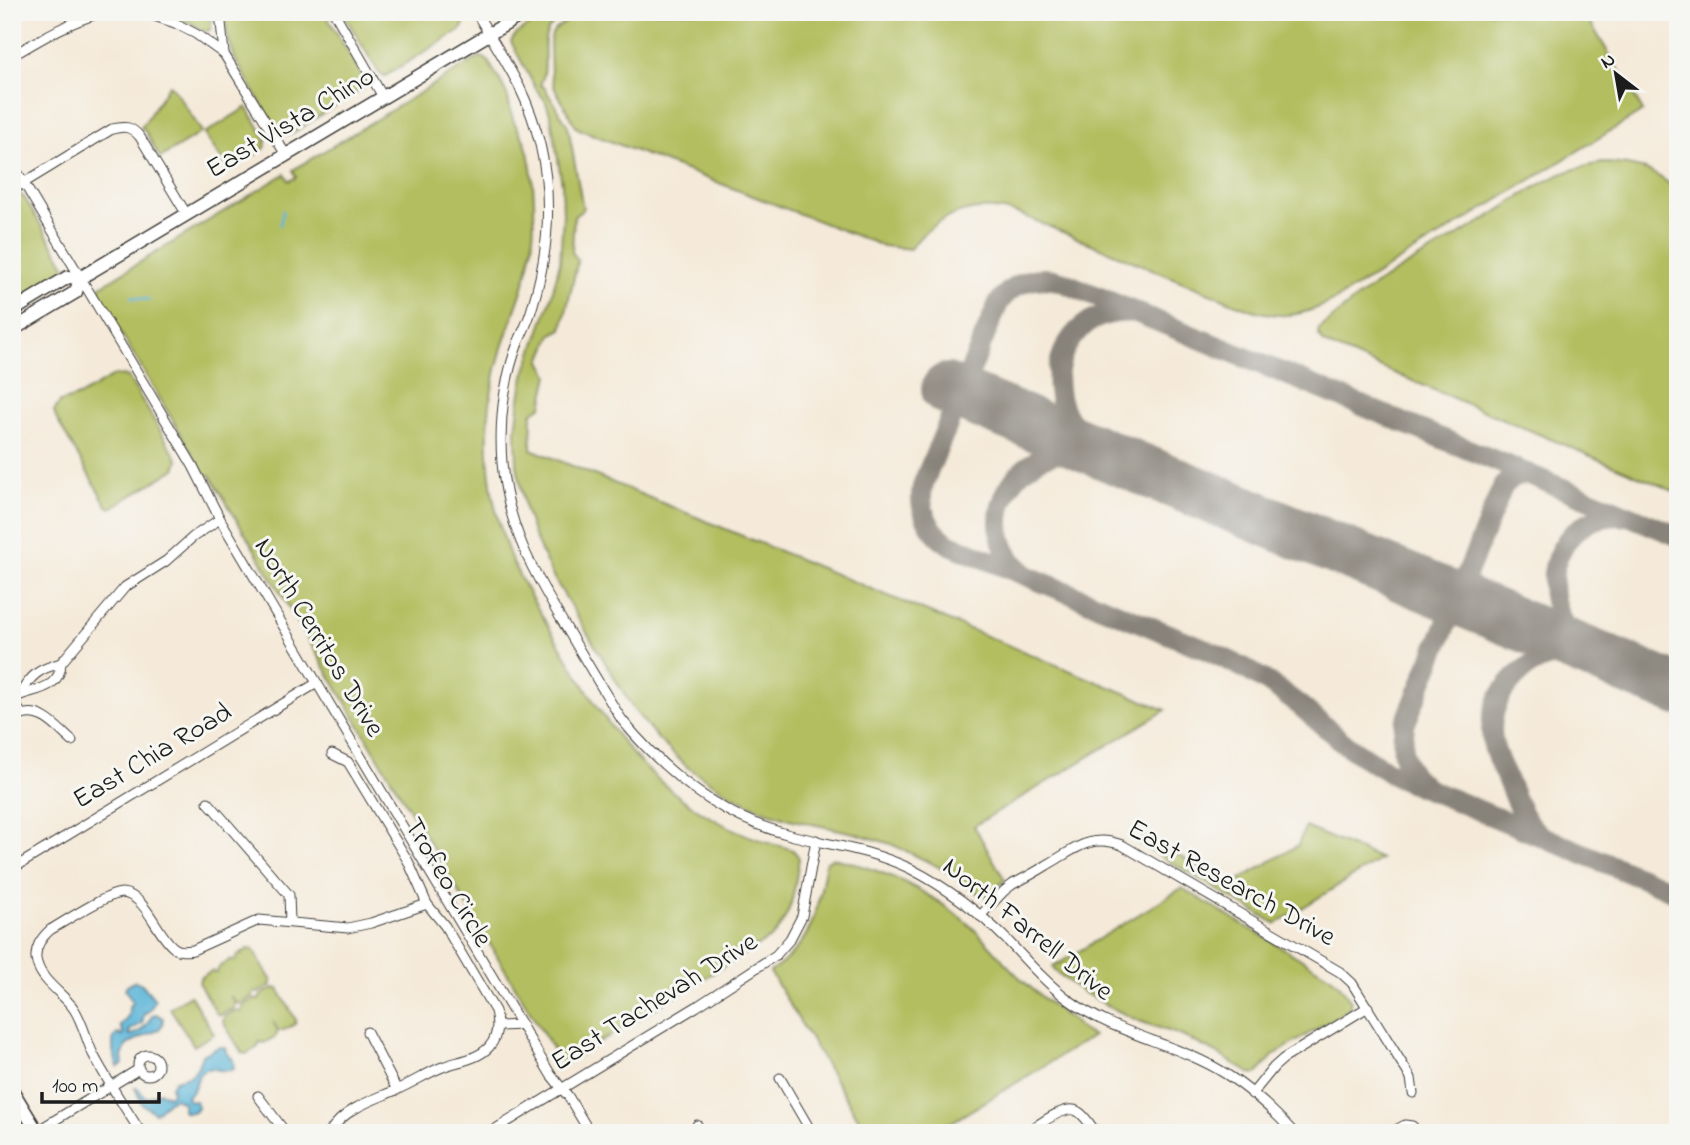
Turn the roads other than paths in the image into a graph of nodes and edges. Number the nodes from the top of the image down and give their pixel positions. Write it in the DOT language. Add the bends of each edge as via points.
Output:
graph roads {
  1 [pos="103,12"];
  2 [pos="143,12"];
  3 [pos="220,12"];
  4 [pos="334,12"];
  5 [pos="476,12"];
  6 [pos="526,12"];
  7 [pos="489,35"];
  8 [pos="224,54"];
  9 [pos="12,56"];
  10 [pos="383,97"];
  11 [pos="286,155"];
  12 [pos="12,163"];
  13 [pos="24,183"];
  14 [pos="12,190"];
  15 [pos="187,215"];
  16 [pos="80,278"];
  17 [pos="12,311"];
  18 [pos="12,330"];
  19 [pos="220,519"];
  20 [pos="61,663"];
  21 [pos="317,683"];
  22 [pos="15,698"];
  23 [pos="22,715"];
  24 [pos="12,723"];
  25 [pos="72,741"];
  26 [pos="332,754"];
  27 [pos="208,802"];
  28 [pos="816,840"];
  29 [pos="12,869"];
  30 [pos="427,904"];
  31 [pos="980,916"];
  32 [pos="290,922"];
  33 [pos="1368,1007"];
  34 [pos="498,1026"];
  35 [pos="522,1026"];
  36 [pos="367,1032"];
  37 [pos="139,1069"];
  38 [pos="779,1078"];
  39 [pos="111,1086"];
  40 [pos="562,1089"];
  41 [pos="397,1090"];
  42 [pos="13,1092"];
  43 [pos="1413,1093"];
  44 [pos="1252,1094"];
  45 [pos="258,1096"];
  46 [pos="1415,1129"];
  47 [pos="37,1132"];
  48 [pos="141,1133"];
  49 [pos="286,1133"];
  50 [pos="329,1133"];
  51 [pos="489,1133"];
  52 [pos="590,1133"];
  53 [pos="812,1133"];
  54 [pos="1026,1133"];
  55 [pos="1096,1133"];
  56 [pos="1294,1133"];
  57 [pos="1390,1133"];
  1 -- 9 [label="street" via="56,30"];
  2 -- 8 [label="street" via="175,23"];
  3 -- 8 [label="street"];
  4 -- 10 [label="street"];
  5 -- 7 [label="street, North Farrell Drive"];
  6 -- 7 [label="main road, East Vista Chino"];
  7 -- 10 [label="main road, East Vista Chino"];
  7 -- 28 [label="street, North Farrell Drive" via="520,88 536,128 548,198 544,264 518,343 502,415 504,478 522,548 610,702 656,759 686,785 735,814"];
  8 -- 11 [label="street"];
  10 -- 11 [label="main road, East Vista Chino"];
  11 -- 15 [label="main road, East Vista Chino"];
  12 -- 13 [label="street, North Cerritos Drive"];
  13 -- 14 [label="street"];
  13 -- 15 [label="street" via="112,129 133,129"];
  13 -- 16 [label="street, North Cerritos Drive"];
  15 -- 16 [label="main road, East Vista Chino"];
  16 -- 17 [label="main road, East Vista Chino" via="68,277"];
  16 -- 18 [label="main road, East Vista Chino" via="76,292"];
  16 -- 19 [label="street, North Cerritos Drive"];
  19 -- 20 [label="street" via="125,587"];
  19 -- 21 [label="street, North Cerritos Drive"];
  20 -- 22 [label="street" via="37,671"];
  20 -- 22 [label="street" via="60,673 48,686"];
  21 -- 29 [label="street, East Chia Road"];
  21 -- 35 [label="street, North Cerritos Drive"];
  22 -- 23 [label="street"];
  23 -- 24 [label="street"];
  23 -- 25 [label="street" via="41,715"];
  26 -- 30 [label="street, Trofeo Circle" via="348,762 408,861"];
  27 -- 32 [label="street" via="289,895"];
  28 -- 31 [label="street, North Farrell Drive" via="906,867 935,882"];
  28 -- 40 [label="street, East Tachevah Drive" via="802,916 776,956"];
  30 -- 32 [label="street" via="348,928"];
  30 -- 34 [label="street, Trofeo Circle" via="480,984"];
  31 -- 33 [label="street, East Research Drive" via="1013,884 1082,844 1109,840 1340,972"];
  31 -- 44 [label="street, North Farrell Drive" via="1079,1007 1226,1074"];
  32 -- 39 [label="street" via="259,920 183,951 173,947 137,898 121,893 50,930 36,953 39,969 78,1015"];
  33 -- 43 [label="street, East Research Drive" via="1411,1078"];
  33 -- 44 [label="street" via="1283,1059"];
  34 -- 35 [label="street"];
  34 -- 41 [label="street" via="490,1046 473,1058"];
  35 -- 40 [label="street, North Cerritos Drive"];
  36 -- 41 [label="street"];
  37 -- 39 [label="street"];
  38 -- 53 [label="street"];
  39 -- 47 [label="street"];
  39 -- 48 [label="street"];
  40 -- 51 [label="street, East Tachevah Drive"];
  40 -- 52 [label="street, North Cerritos Drive"];
  41 -- 50 [label="street" via="350,1111"];
  42 -- 47 [label="main road"];
  44 -- 56 [label="street, North Farrell Drive"];
  45 -- 49 [label="street"];
  46 -- 57 [label="street" via="1405,1125"];
  54 -- 55 [label="street" via="1071,1109"];
}
